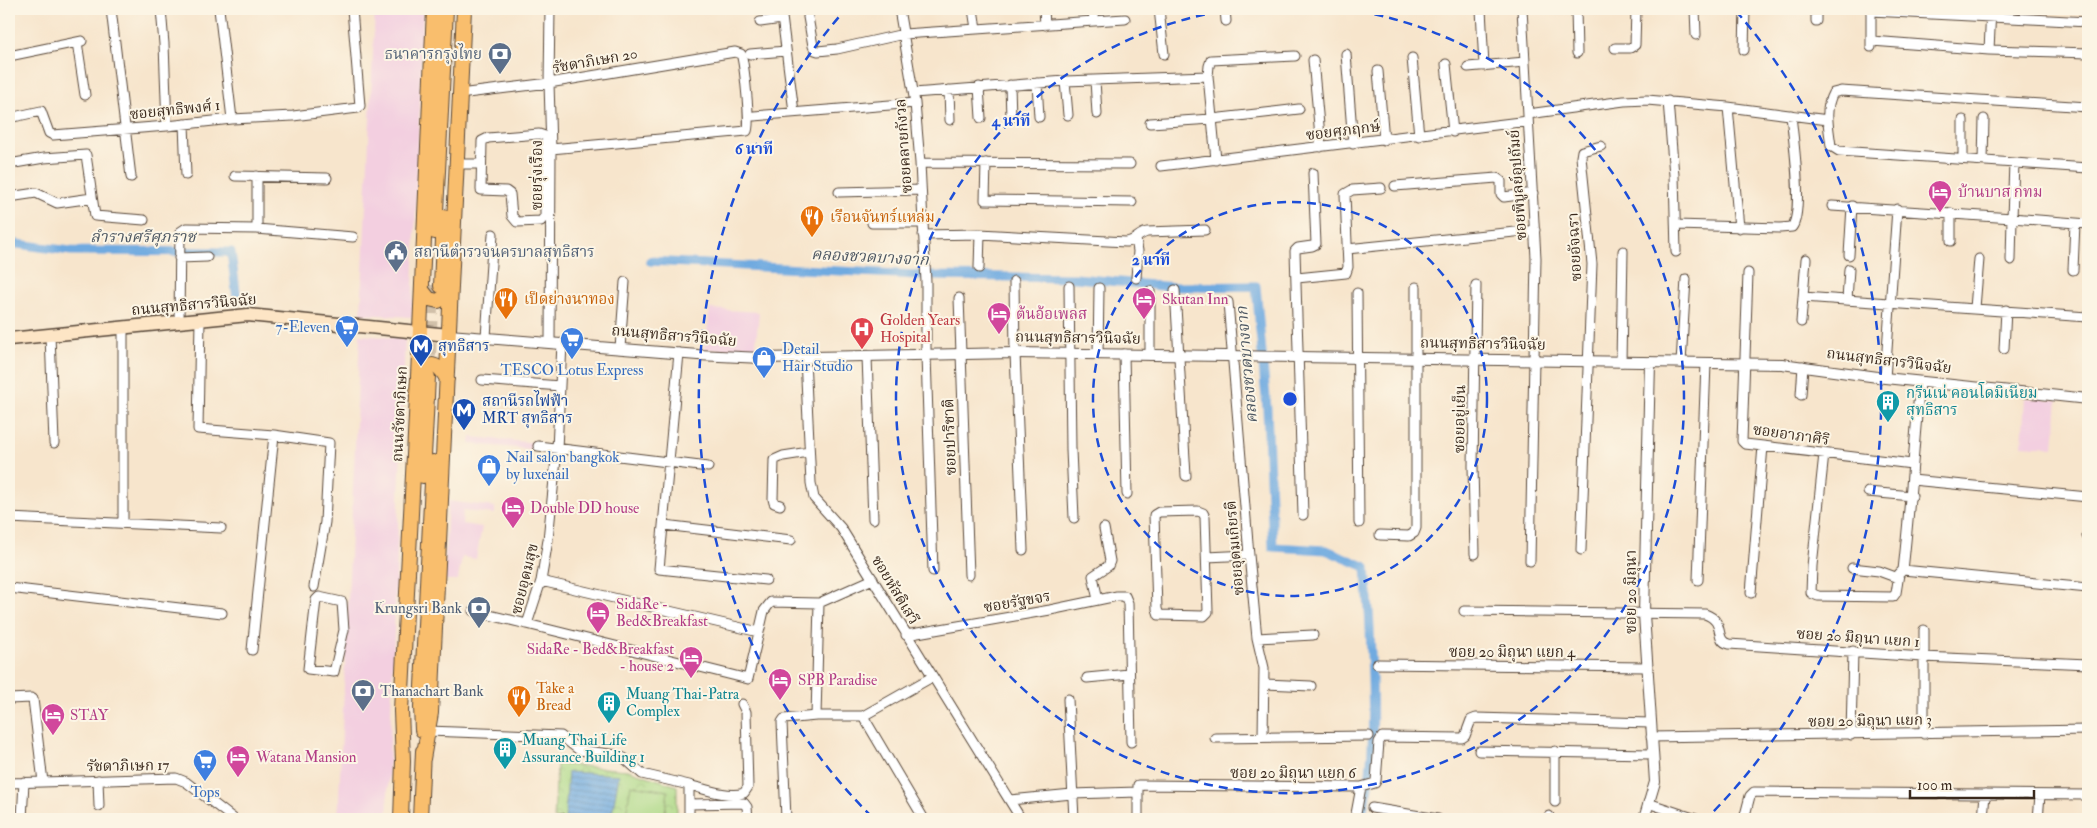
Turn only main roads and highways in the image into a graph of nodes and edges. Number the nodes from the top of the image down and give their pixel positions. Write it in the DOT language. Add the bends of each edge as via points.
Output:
graph roads {
  1 [pos="434,9"];
  2 [pos="446,9"];
  3 [pos="454,9"];
  4 [pos="464,9"];
  5 [pos="437,287"];
  6 [pos="419,332"];
  7 [pos="449,334"];
  8 [pos="9,339"];
  9 [pos="432,378"];
  10 [pos="423,759"];
  11 [pos="401,819"];
  12 [pos="420,819"];
  1 -- 5 [label="main road, ถนนรัชดาภิเษก"];
  2 -- 5 [label="main road, ถนนรัชดาภิเษก"];
  3 -- 5 [label="main road, ถนนรัชดาภิเษก"];
  4 -- 5 [label="main road, ถนนรัชดาภิเษก" via="456,164"];
  5 -- 6 [label="main road, ถนนรัชดาภิเษก"];
  5 -- 7 [label="main road, ถนนรัชดาภิเษก"];
  6 -- 7 [label="main road, ถนนสุทธิสารวินิจฉัย"];
  6 -- 8 [label="main road, ถนนสุทธิสารวินิจฉัย" via="260,315"];
  6 -- 9 [label="main road, ถนนรัชดาภิเษก"];
  7 -- 9 [label="main road, ถนนรัชดาภิเษก"];
  9 -- 10 [label="main road, ถนนรัชดาภิเษก" via="421,707"];
  9 -- 10 [label="main road, ถนนรัชดาภิเษก" via="432,704"];
  9 -- 11 [label="main road, ถนนรัชดาภิเษก" via="401,711 404,761"];
  10 -- 12 [label="main road, ถนนรัชดาภิเษก"];
}
